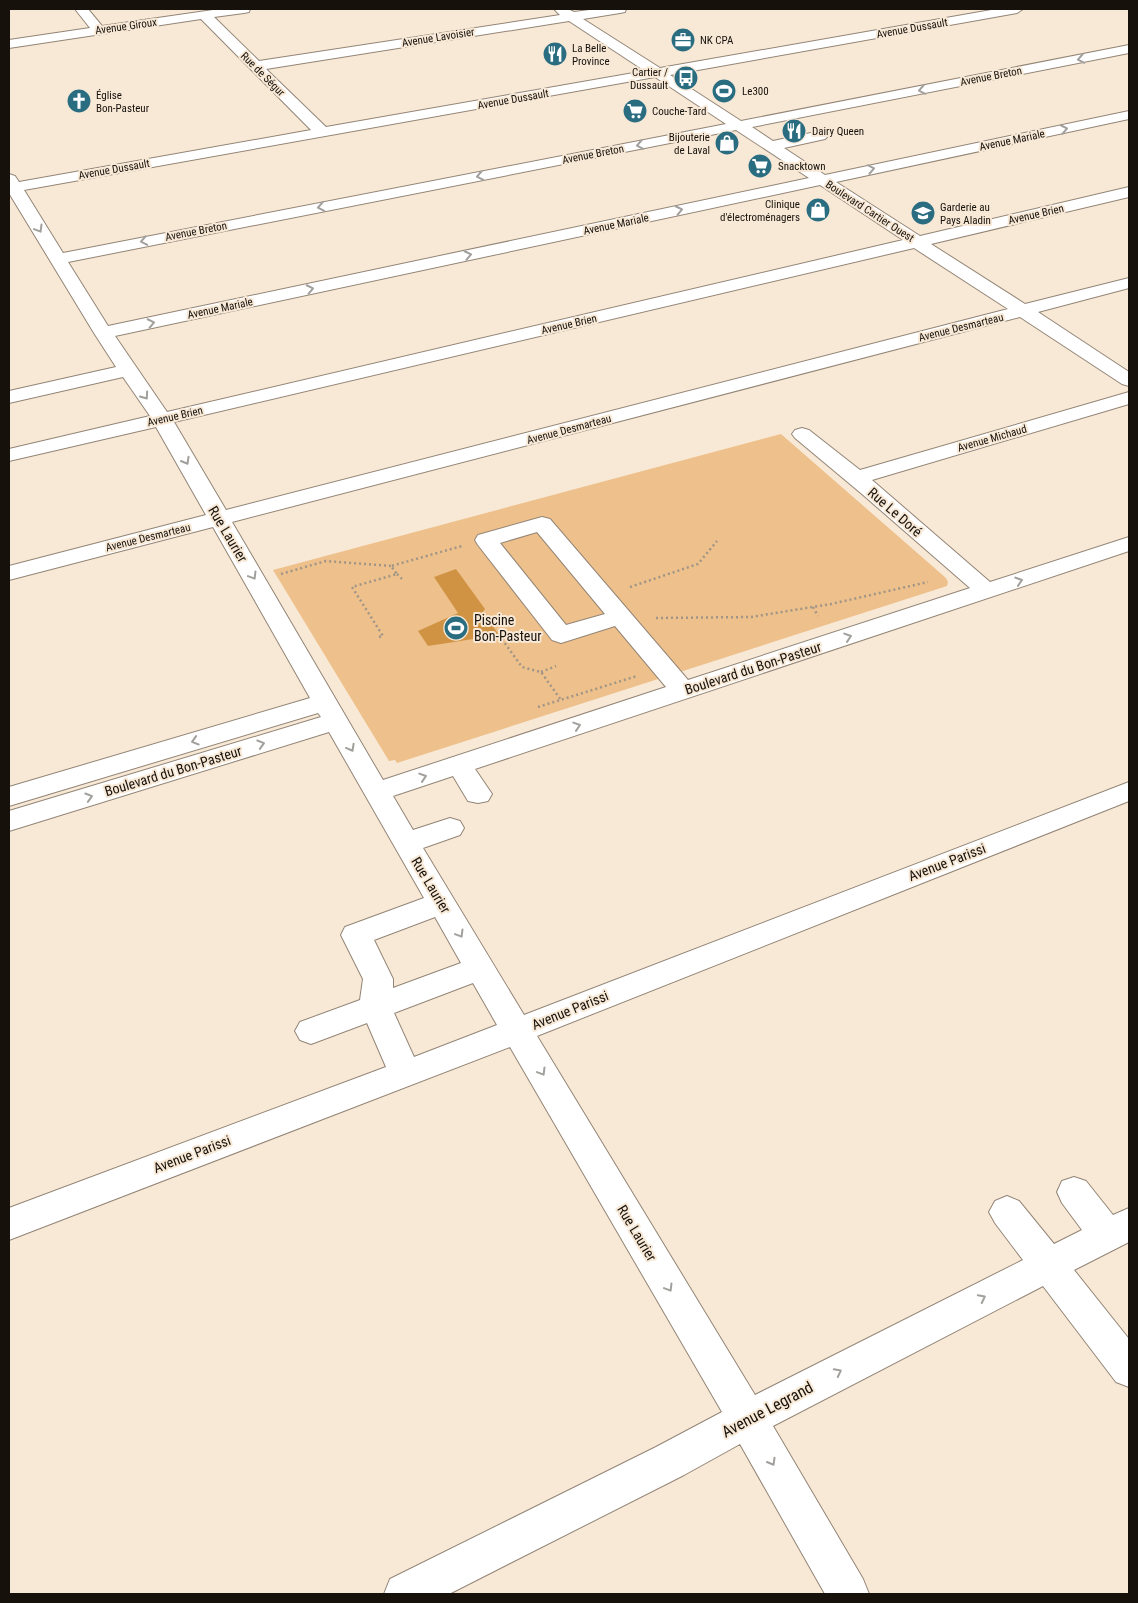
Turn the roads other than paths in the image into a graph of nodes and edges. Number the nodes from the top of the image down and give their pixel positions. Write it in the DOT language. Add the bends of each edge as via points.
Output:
graph roads {
  1 [pos="81,9"];
  2 [pos="244,9"];
  3 [pos="620,9"];
  4 [pos="1017,9"];
  5 [pos="566,13"];
  6 [pos="204,15"];
  7 [pos="98,30"];
  8 [pos="9,44"];
  9 [pos="1129,50"];
  10 [pos="256,66"];
  11 [pos="659,73"];
  12 [pos="1129,115"];
  13 [pos="739,125"];
  14 [pos="322,132"];
  15 [pos="820,136"];
  16 [pos="771,146"];
  17 [pos="823,180"];
  18 [pos="11,185"];
  19 [pos="1129,192"];
  20 [pos="918,242"];
  21 [pos="57,258"];
  22 [pos="1129,283"];
  23 [pos="1024,311"];
  24 [pos="103,333"];
  25 [pos="127,370"];
  26 [pos="1129,380"];
  27 [pos="9,396"];
  28 [pos="1129,398"];
  29 [pos="162,419"];
  30 [pos="802,434"];
  31 [pos="9,455"];
  32 [pos="855,478"];
  33 [pos="220,519"];
  34 [pos="1129,544"];
  35 [pos="9,573"];
  36 [pos="987,591"];
  37 [pos="620,617"];
  38 [pos="683,691"];
  39 [pos="331,711"];
  40 [pos="459,765"];
  41 [pos="1129,791"];
  42 [pos="376,792"];
  43 [pos="478,794"];
  44 [pos="9,797"];
  45 [pos="46,798"];
  46 [pos="9,822"];
  47 [pos="450,828"];
  48 [pos="406,843"];
  49 [pos="442,903"];
  50 [pos="480,968"];
  51 [pos="375,1006"];
  52 [pos="311,1031"];
  53 [pos="517,1031"];
  54 [pos="405,1073"];
  55 [pos="1074,1192"];
  56 [pos="1007,1212"];
  57 [pos="9,1224"];
  58 [pos="1118,1229"];
  59 [pos="1048,1265"];
  60 [pos="1129,1369"];
  61 [pos="748,1420"];
  62 [pos="405,1594"];
  63 [pos="848,1594"];
  1 -- 7 [label="street"];
  2 -- 6 [label="street, Avenue Giroux"];
  3 -- 5 [label="street, Avenue Lavoisier"];
  4 -- 11 [label="street, Avenue Dussault"];
  5 -- 10 [label="street, Avenue Lavoisier"];
  5 -- 11 [label="street, Boulevard Cartier Ouest"];
  6 -- 7 [label="street, Avenue Giroux"];
  6 -- 10 [label="street, Rue de Ségur"];
  7 -- 8 [label="street, Avenue Giroux"];
  9 -- 13 [label="street, Avenue Breton, one-way"];
  10 -- 14 [label="street, Rue de Ségur"];
  11 -- 13 [label="street, Boulevard Cartier Ouest"];
  11 -- 14 [label="street, Avenue Dussault"];
  17 -- 12 [label="street, Avenue Mariale, one-way"];
  13 -- 16 [label="street, Boulevard Cartier Ouest"];
  13 -- 21 [label="street, Avenue Breton, one-way"];
  14 -- 18 [label="street, Avenue Dussault"];
  15 -- 16 [label="street"];
  16 -- 17 [label="street, Boulevard Cartier Ouest"];
  17 -- 20 [label="street, Boulevard Cartier Ouest"];
  24 -- 17 [label="street, Avenue Mariale, one-way"];
  18 -- 21 [label="street, Rue Laurier, one-way"];
  19 -- 20 [label="street, Avenue Brien"];
  20 -- 23 [label="street, Boulevard Cartier Ouest"];
  20 -- 29 [label="street, Avenue Brien"];
  21 -- 24 [label="street, Rue Laurier"];
  22 -- 23 [label="street, Avenue Desmarteau"];
  23 -- 26 [label="street, Boulevard Cartier Ouest"];
  23 -- 33 [label="street, Avenue Desmarteau"];
  24 -- 25 [label="street, Rue Laurier"];
  25 -- 27 [label="street"];
  25 -- 29 [label="street, Rue Laurier, one-way"];
  28 -- 32 [label="street, Avenue Michaud"];
  29 -- 31 [label="street, Avenue Brien"];
  29 -- 33 [label="street, Rue Laurier, one-way"];
  30 -- 32 [label="street, Rue Le Doré"];
  32 -- 36 [label="street, Rue Le Doré"];
  33 -- 35 [label="street, Avenue Desmarteau"];
  33 -- 39 [label="street, Rue Laurier, one-way"];
  36 -- 34 [label="street, Boulevard du Bon-Pasteur, one-way"];
  38 -- 36 [label="street, Boulevard du Bon-Pasteur, one-way"];
  37 -- 37 [label="street" via="542,524 486,540 561,635"];
  37 -- 38 [label="street"];
  40 -- 38 [label="street, Boulevard du Bon-Pasteur, one-way"];
  39 -- 42 [label="street, Rue Laurier, one-way"];
  39 -- 45 [label="street, Boulevard du Bon-Pasteur"];
  42 -- 40 [label="street, Boulevard du Bon-Pasteur, one-way"];
  40 -- 43 [label="street"];
  41 -- 53 [label="street, Avenue Parissi"];
  42 -- 48 [label="street, Rue Laurier"];
  44 -- 45 [label="street, Boulevard du Bon-Pasteur"];
  45 -- 46 [label="street, Boulevard du Bon-Pasteur"];
  47 -- 48 [label="street"];
  48 -- 49 [label="street, Rue Laurier"];
  49 -- 50 [label="street, Rue Laurier, one-way"];
  49 -- 51 [label="street" via="356,935 378,978"];
  50 -- 51 [label="street"];
  50 -- 53 [label="street, Rue Laurier"];
  51 -- 52 [label="street"];
  51 -- 54 [label="street"];
  53 -- 54 [label="street, Avenue Parissi"];
  53 -- 61 [label="street, Rue Laurier, one-way"];
  54 -- 57 [label="street, Avenue Parissi"];
  55 -- 58 [label="street"];
  56 -- 59 [label="street"];
  58 -- 59 [label="street, Avenue Legrand"];
  59 -- 60 [label="street"];
  61 -- 59 [label="street, Avenue Legrand, one-way"];
  61 -- 62 [label="street, Avenue Legrand"];
  61 -- 63 [label="street, Rue Laurier, one-way"];
}
